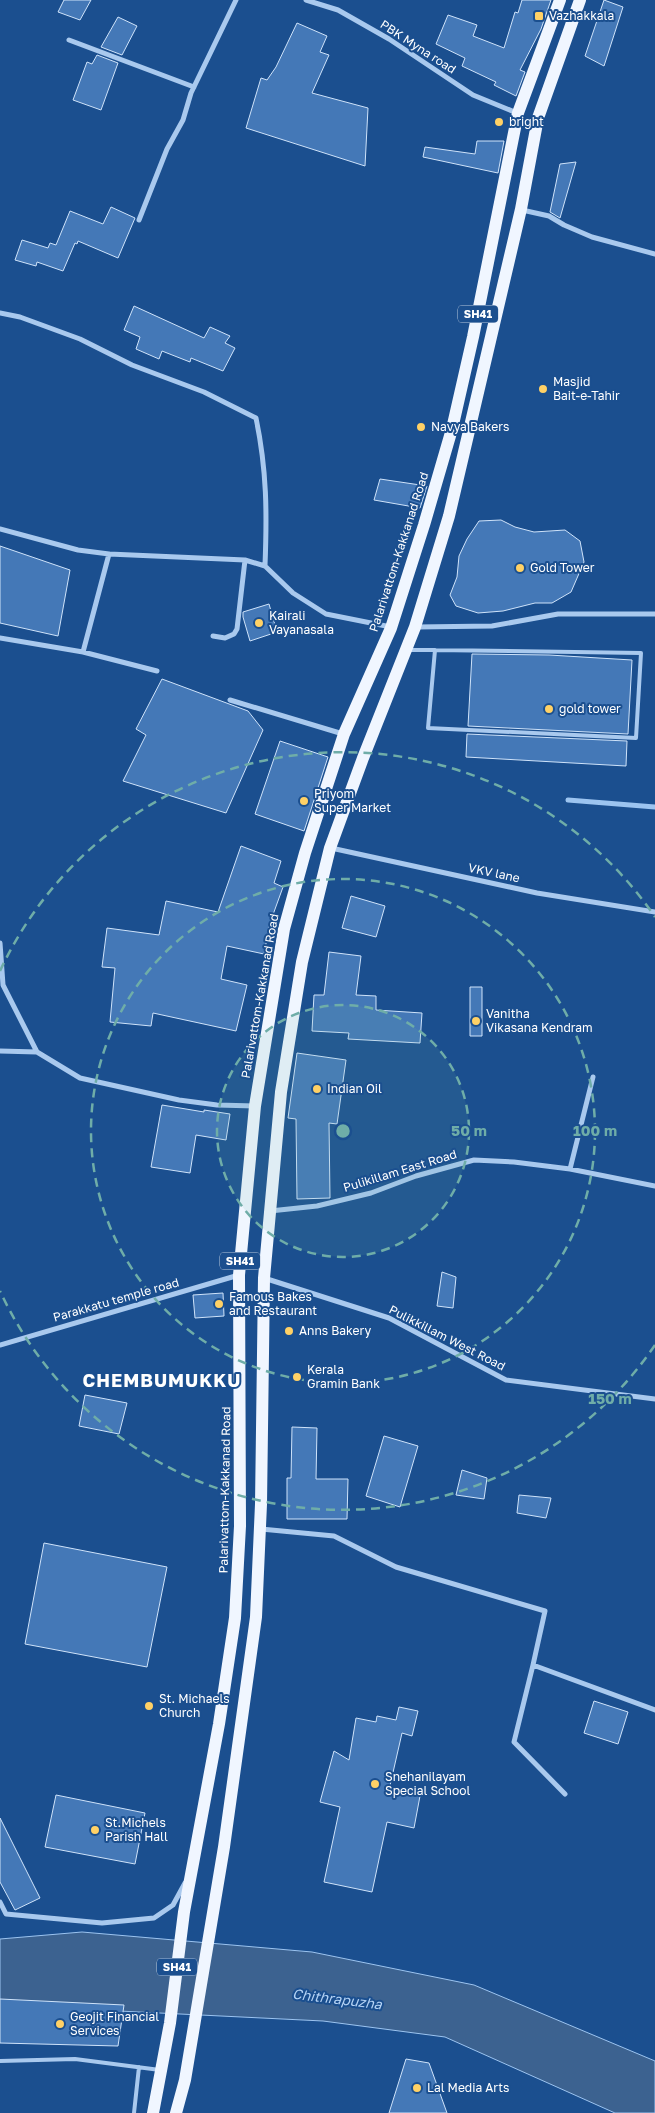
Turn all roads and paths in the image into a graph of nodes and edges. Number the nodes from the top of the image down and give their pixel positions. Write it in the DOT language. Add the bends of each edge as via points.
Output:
graph roads {
  1 [pos="236,0"];
  2 [pos="306,0"];
  3 [pos="560,0"];
  4 [pos="580,0"];
  5 [pos="69,40"];
  6 [pos="194,86"];
  7 [pos="518,113"];
  8 [pos="521,210"];
  9 [pos="139,220"];
  10 [pos="655,254"];
  11 [pos="0,313"];
  12 [pos="0,529"];
  13 [pos="109,554"];
  14 [pos="245,560"];
  15 [pos="266,566"];
  16 [pos="655,614"];
  17 [pos="415,627"];
  18 [pos="391,628"];
  19 [pos="213,636"];
  20 [pos="0,638"];
  21 [pos="406,650"];
  22 [pos="435,650"];
  23 [pos="83,652"];
  24 [pos="156,671"];
  25 [pos="230,700"];
  26 [pos="344,734"];
  27 [pos="330,848"];
  28 [pos="655,912"];
  29 [pos="0,943"];
  30 [pos="0,1050"];
  31 [pos="37,1052"];
  32 [pos="261,1071"];
  33 [pos="284,1074"];
  34 [pos="593,1077"];
  35 [pos="255,1106"];
  36 [pos="570,1169"];
  37 [pos="655,1186"];
  38 [pos="270,1211"];
  39 [pos="238,1275"];
  40 [pos="264,1278"];
  41 [pos="0,1345"];
  42 [pos="655,1399"];
  43 [pos="260,1528"];
  44 [pos="533,1664"];
  45 [pos="655,1710"];
  46 [pos="565,1794"];
  47 [pos="194,1867"];
  48 [pos="0,1902"];
  49 [pos="0,2061"];
  50 [pos="139,2067"];
  51 [pos="161,2070"];
  52 [pos="134,2113"];
  53 [pos="153,2113"];
  54 [pos="176,2113"];
  1 -- 6 [label="street"];
  2 -- 7 [label="street, PBK Myna road" via="338,10 389,39 473,95"];
  3 -- 7 [label="main road, Palarivattom-Kakkanad Road / SH41"];
  4 -- 8 [label="main road" via="538,118"];
  5 -- 6 [label="street"];
  6 -- 9 [label="street" via="183,120 167,149"];
  7 -- 18 [label="main road, Palarivattom-Kakkanad Road / SH41" via="452,429"];
  8 -- 10 [label="street" via="549,216 592,237"];
  8 -- 17 [label="main road" via="449,516"];
  11 -- 15 [label="street" via="80,339 256,418 266,486"];
  12 -- 13 [label="street" via="78,550"];
  13 -- 14 [label="street"];
  13 -- 23 [label="street"];
  14 -- 15 [label="street"];
  14 -- 19 [label="street" via="237,629 225,638"];
  15 -- 18 [label="street" via="293,593 326,614"];
  16 -- 17 [label="street" via="558,614 492,626"];
  17 -- 21 [label="main road"];
  18 -- 26 [label="main road, Palarivattom-Kakkanad Road / SH41"];
  20 -- 23 [label="street"];
  21 -- 22 [label="lane"];
  21 -- 27 [label="main road"];
  22 -- 22 [label="lane" via="640,653 636,738 428,728"];
  23 -- 24 [label="street"];
  25 -- 26 [label="street"];
  26 -- 32 [label="main road, Palarivattom-Kakkanad Road / SH41" via="284,929"];
  27 -- 28 [label="street, VKV lane" via="537,893"];
  27 -- 33 [label="main road" via="302,962"];
  29 -- 31 [label="street" via="4,985"];
  30 -- 31 [label="street"];
  31 -- 35 [label="street" via="80,1078 179,1100"];
  32 -- 33 [label="main road"];
  32 -- 35 [label="main road, Palarivattom-Kakkanad Road / SH41"];
  33 -- 38 [label="main road"];
  34 -- 36 [label="street"];
  35 -- 39 [label="main road, Palarivattom-Kakkanad Road / SH41"];
  36 -- 37 [label="street, Pulikillam East Road"];
  36 -- 38 [label="street, Pulikillam East Road" via="474,1160 371,1193 317,1206"];
  38 -- 40 [label="main road"];
  39 -- 41 [label="street, Parakkatu temple road"];
  39 -- 47 [label="main road, Palarivattom-Kakkanad Road / SH41" via="240,1526 235,1618"];
  40 -- 42 [label="street, Pulikkillam West Road" via="389,1318 506,1380"];
  40 -- 43 [label="main road"];
  43 -- 44 [label="street" via="334,1536 396,1567 545,1611"];
  43 -- 54 [label="main road" via="256,1617 224,1847 185,2080"];
  44 -- 45 [label="street"];
  44 -- 46 [label="street" via="514,1742"];
  47 -- 48 [label="street" via="173,1905 154,1918 102,1923 6,1914"];
  47 -- 51 [label="main road, Palarivattom-Kakkanad Road / SH41" via="184,1912"];
  49 -- 50 [label="lane" via="76,2059"];
  50 -- 51 [label="lane"];
  50 -- 52 [label="lane"];
  51 -- 53 [label="main road, SH41"];
}
